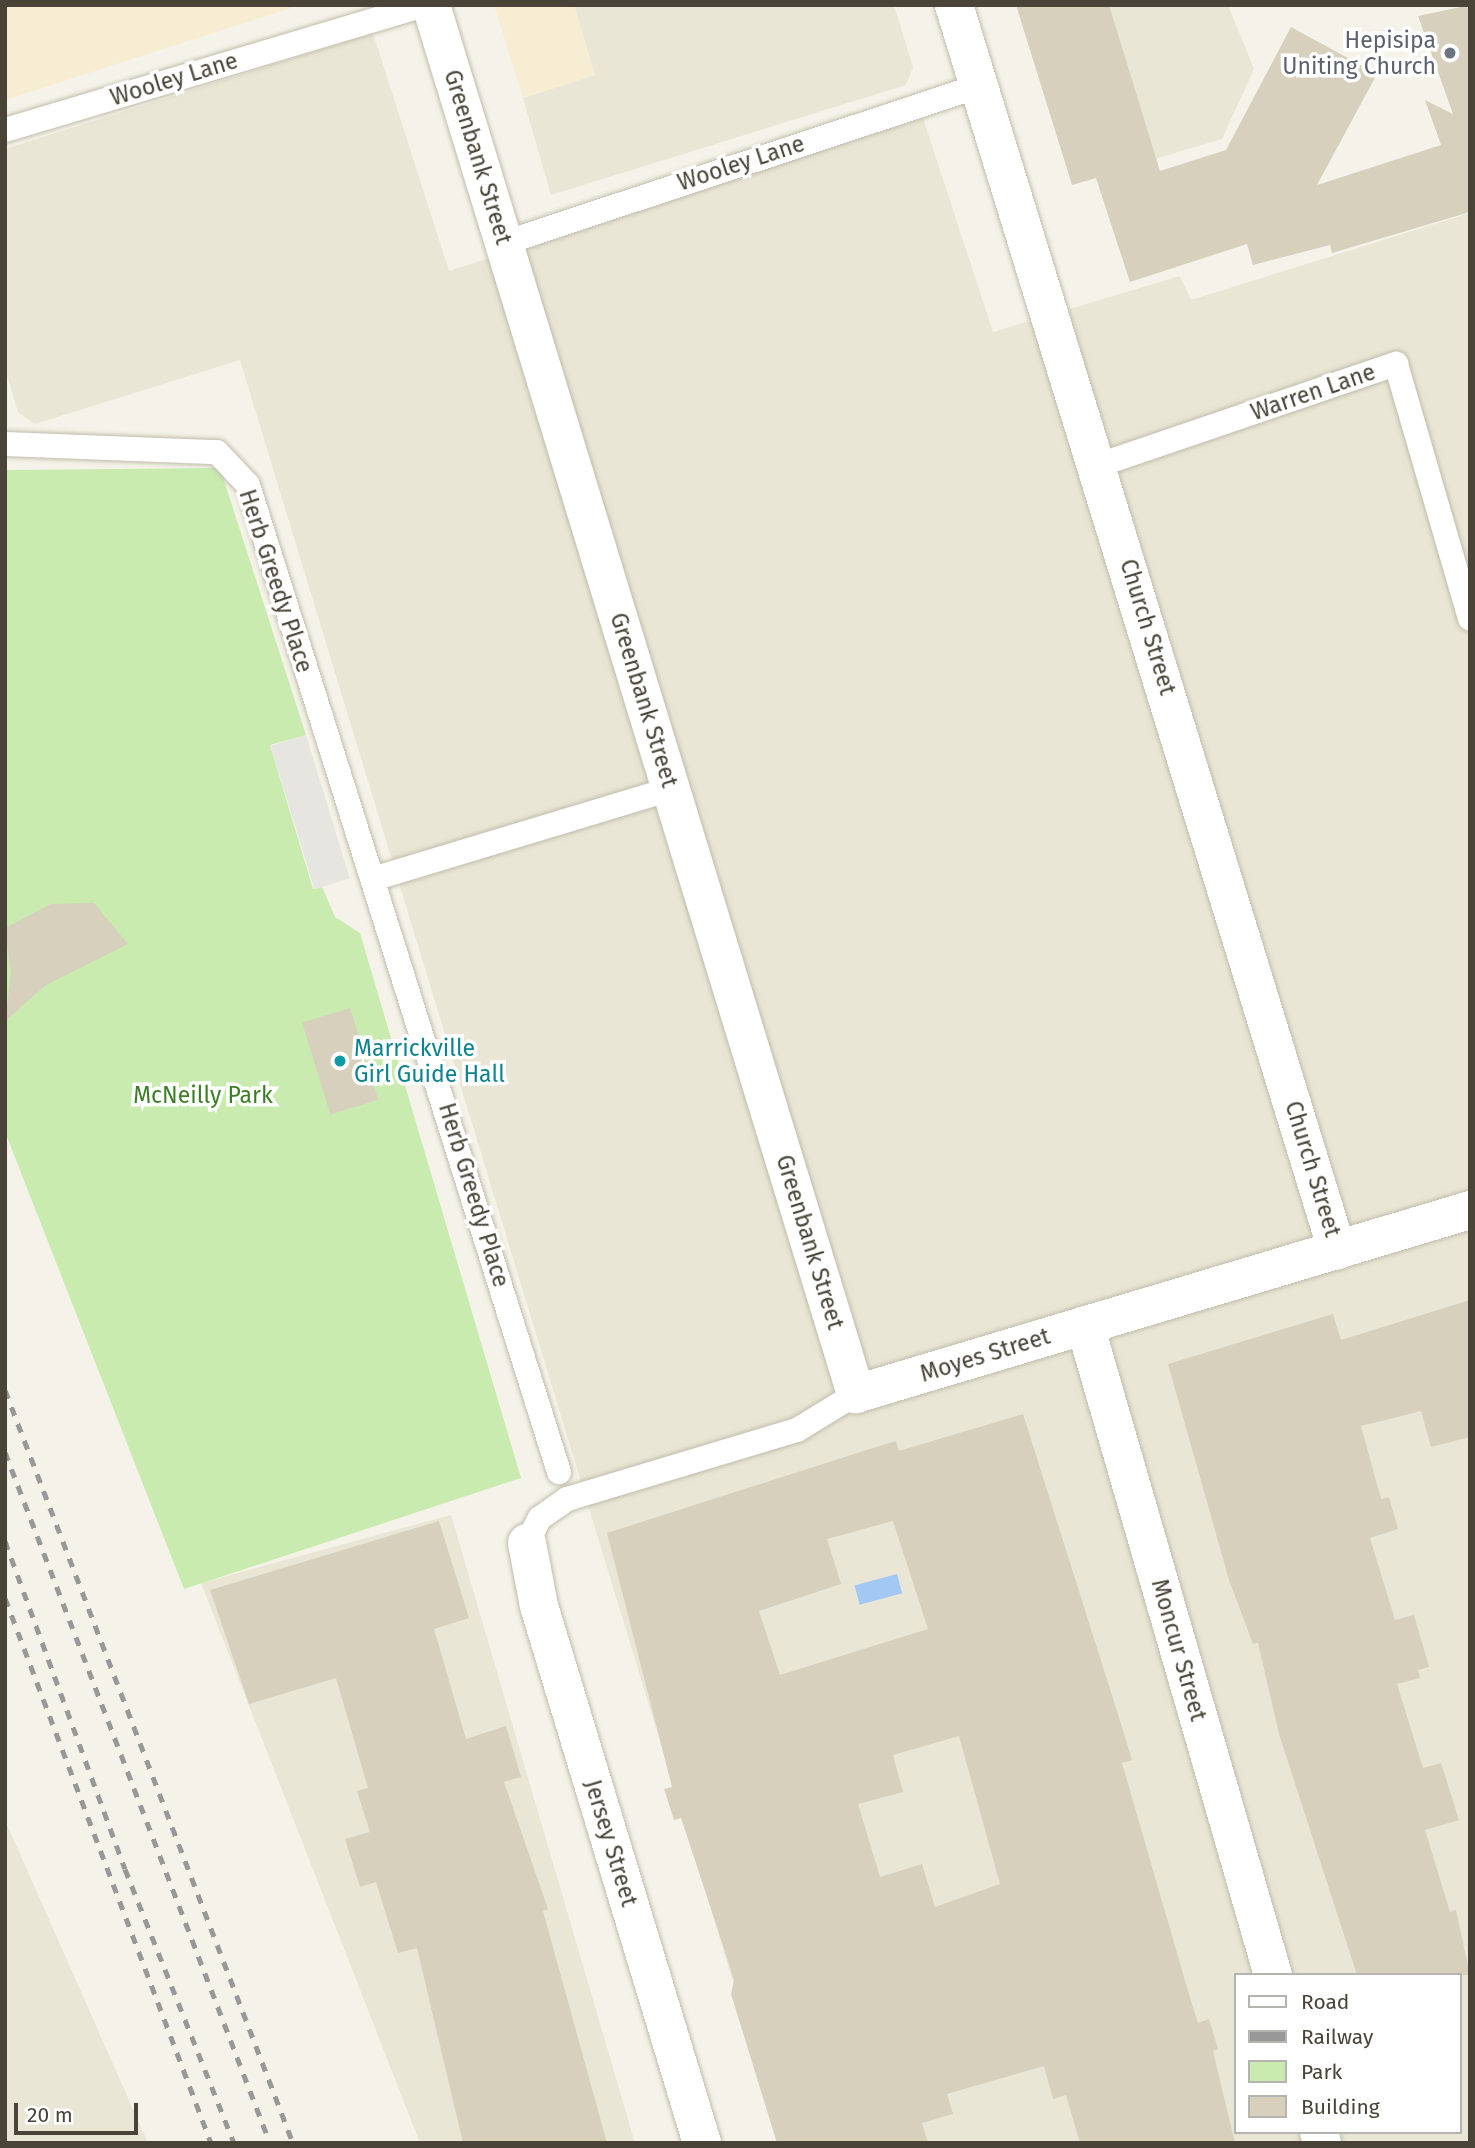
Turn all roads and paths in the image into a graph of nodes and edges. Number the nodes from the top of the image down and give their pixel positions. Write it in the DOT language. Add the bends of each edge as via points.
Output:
graph roads {
  1 [pos="423,5"];
  2 [pos="431,5"];
  3 [pos="954,5"];
  4 [pos="979,86"];
  5 [pos="5,130"];
  6 [pos="504,243"];
  7 [pos="5,444"];
  8 [pos="1099,465"];
  9 [pos="1470,618"];
  10 [pos="671,789"];
  11 [pos="376,878"];
  12 [pos="1470,1210"];
  13 [pos="1337,1250"];
  14 [pos="1085,1325"];
  15 [pos="856,1394"];
  16 [pos="559,1472"];
  17 [pos="527,1543"];
  18 [pos="1272,1973"];
  19 [pos="702,2143"];
  1 -- 5 [label="lane, Wooley Lane"];
  2 -- 6 [label="street, Greenbank Street"];
  3 -- 4 [label="street, Church Street"];
  4 -- 6 [label="lane, Wooley Lane"];
  4 -- 8 [label="street, Church Street"];
  6 -- 10 [label="street, Greenbank Street"];
  7 -- 11 [label="lane, Herb Greedy Place" via="217,452 248,485"];
  8 -- 9 [label="lane, Warren Lane" via="1396,364"];
  8 -- 13 [label="street, Church Street"];
  10 -- 11 [label="lane"];
  10 -- 15 [label="street, Greenbank Street"];
  11 -- 16 [label="lane, Herb Greedy Place"];
  12 -- 13 [label="street, Moyes Street"];
  13 -- 14 [label="street, Moyes Street"];
  14 -- 15 [label="street, Moyes Street"];
  14 -- 18 [label="street, Moncur Street"];
  15 -- 17 [label="lane, Moyes Street" via="797,1430 567,1499 540,1518"];
  17 -- 19 [label="street, Jersey Street" via="538,1606"];
}
